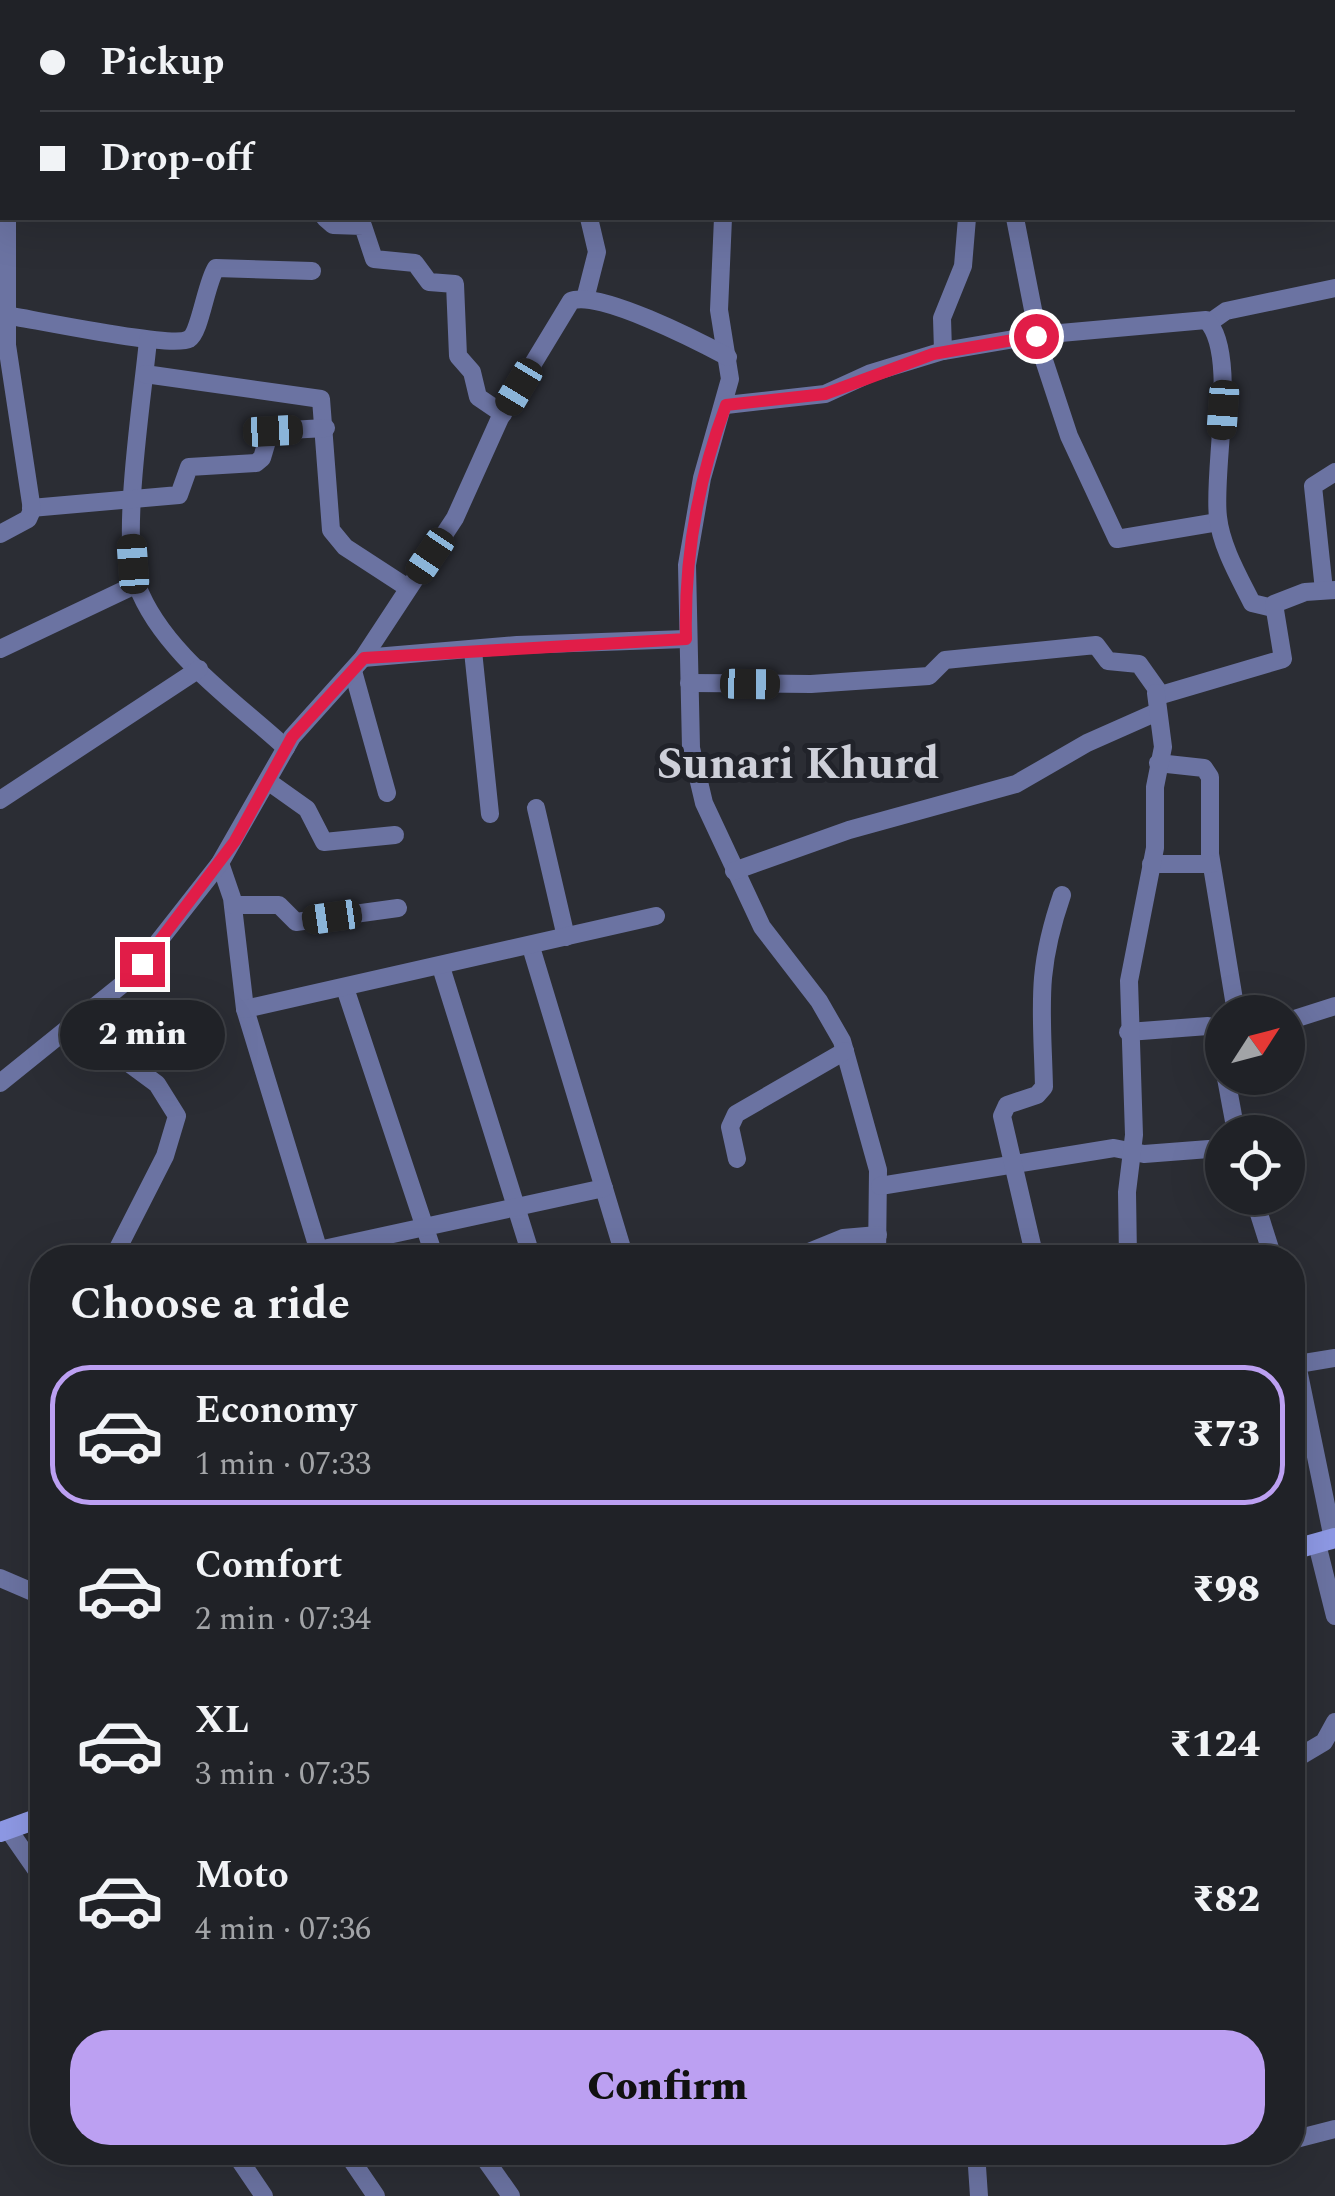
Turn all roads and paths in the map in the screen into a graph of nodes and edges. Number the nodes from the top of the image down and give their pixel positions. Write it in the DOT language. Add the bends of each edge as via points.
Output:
graph roads {
  1 [pos="3,220"];
  2 [pos="327,220"];
  3 [pos="589,220"];
  4 [pos="723,220"];
  5 [pos="967,220"];
  6 [pos="1015,220"];
  7 [pos="312,271"];
  8 [pos="1335,288"];
  9 [pos="585,299"];
  10 [pos="5,315"];
  11 [pos="1210,324"];
  12 [pos="1037,335"];
  13 [pos="148,340"];
  14 [pos="3,345"];
  15 [pos="943,351"];
  16 [pos="728,357"];
  17 [pos="145,374"];
  18 [pos="726,405"];
  19 [pos="503,414"];
  20 [pos="326,428"];
  21 [pos="1335,472"];
  22 [pos="134,496"];
  23 [pos="31,508"];
  24 [pos="1218,522"];
  25 [pos="0,534"];
  26 [pos="137,584"];
  27 [pos="408,588"];
  28 [pos="1330,590"];
  29 [pos="1273,608"];
  30 [pos="686,639"];
  31 [pos="0,648"];
  32 [pos="472,652"];
  33 [pos="358,664"];
  34 [pos="199,669"];
  35 [pos="689,683"];
  36 [pos="1157,702"];
  37 [pos="286,748"];
  38 [pos="1158,763"];
  39 [pos="269,782"];
  40 [pos="387,792"];
  41 [pos="0,800"];
  42 [pos="536,808"];
  43 [pos="490,814"];
  44 [pos="395,835"];
  45 [pos="220,863"];
  46 [pos="1151,864"];
  47 [pos="1211,864"];
  48 [pos="734,871"];
  49 [pos="1062,895"];
  50 [pos="233,905"];
  51 [pos="398,908"];
  52 [pos="656,916"];
  53 [pos="566,938"];
  54 [pos="531,947"];
  55 [pos="441,967"];
  56 [pos="345,988"];
  57 [pos="1233,995"];
  58 [pos="1335,1006"];
  59 [pos="245,1009"];
  60 [pos="1305,1016"];
  61 [pos="78,1025"];
  62 [pos="1205,1026"];
  63 [pos="1128,1032"];
  64 [pos="845,1051"];
  65 [pos="0,1083"];
  66 [pos="1205,1149"];
  67 [pos="1133,1152"];
  68 [pos="737,1160"];
  69 [pos="1011,1164"];
  70 [pos="880,1186"];
  71 [pos="604,1188"];
  72 [pos="518,1208"];
  73 [pos="1259,1215"];
  74 [pos="426,1228"];
  75 [pos="878,1235"];
  76 [pos="120,1245"];
  77 [pos="318,1245"];
  78 [pos="354,1245"];
  79 [pos="431,1245"];
  80 [pos="528,1245"];
  81 [pos="621,1245"];
  82 [pos="826,1245"];
  83 [pos="877,1245"];
  84 [pos="1033,1245"];
  85 [pos="1128,1245"];
  86 [pos="1269,1245"];
  87 [pos="1335,1358"];
  88 [pos="1305,1363"];
  89 [pos="1305,1405"];
  90 [pos="1328,1540"];
  91 [pos="0,1578"];
  92 [pos="30,1591"];
  93 [pos="1335,1616"];
  94 [pos="1335,1722"];
  95 [pos="1305,1753"];
  96 [pos="30,1822"];
  97 [pos="4,1830"];
  98 [pos="30,1863"];
  99 [pos="1335,2129"];
  100 [pos="1305,2137"];
  101 [pos="243,2165"];
  102 [pos="355,2165"];
  103 [pos="489,2165"];
  104 [pos="977,2165"];
  105 [pos="264,2196"];
  106 [pos="376,2196"];
  107 [pos="511,2196"];
  108 [pos="979,2196"];
  1 -- 10 [label="street"];
  2 -- 19 [label="street" via="363,226 374,259 415,263 429,282 455,284 458,356 472,372 478,397"];
  3 -- 9 [label="street" via="597,252"];
  4 -- 16 [label="street" via="719,310"];
  5 -- 15 [label="street" via="964,266 942,318"];
  6 -- 12 [label="street"];
  7 -- 13 [label="street" via="219,267 189,339"];
  8 -- 11 [label="street" via="1226,311"];
  9 -- 16 [label="street" via="666,326"];
  9 -- 19 [label="street" via="570,302"];
  10 -- 13 [label="street"];
  10 -- 14 [label="street"];
  11 -- 12 [label="street"];
  11 -- 24 [label="street" via="1223,393"];
  12 -- 15 [label="street"];
  12 -- 24 [label="street" via="1069,436 1117,540"];
  13 -- 17 [label="street"];
  14 -- 23 [label="street"];
  15 -- 18 [label="street" via="825,394"];
  16 -- 18 [label="street"];
  17 -- 20 [label="street" via="318,398"];
  17 -- 22 [label="street"];
  18 -- 30 [label="street" via="697,504"];
  19 -- 27 [label="street" via="464,503"];
  20 -- 22 [label="street" via="270,431 258,462 192,466 181,494"];
  20 -- 27 [label="street" via="332,530"];
  21 -- 28 [label="street" via="1312,486"];
  22 -- 23 [label="street"];
  22 -- 26 [label="street"];
  23 -- 25 [label="street" via="28,520"];
  24 -- 29 [label="street" via="1250,600 1257,608"];
  26 -- 31 [label="street"];
  26 -- 34 [label="street" via="159,623"];
  27 -- 33 [label="street"];
  28 -- 29 [label="street" via="1281,598"];
  29 -- 36 [label="street" via="1283,659"];
  30 -- 32 [label="street"];
  30 -- 35 [label="street"];
  32 -- 33 [label="street"];
  32 -- 43 [label="street"];
  33 -- 37 [label="street"];
  33 -- 40 [label="street"];
  34 -- 37 [label="street"];
  34 -- 41 [label="street"];
  35 -- 36 [label="street" via="929,676 945,660 1096,644 1108,661 1140,664"];
  35 -- 48 [label="street" via="697,782"];
  36 -- 38 [label="street"];
  36 -- 48 [label="street" via="1016,784 849,830"];
  37 -- 39 [label="street"];
  38 -- 46 [label="street"];
  38 -- 47 [label="street" via="1208,772"];
  39 -- 44 [label="street" via="307,809 324,842"];
  39 -- 45 [label="street"];
  42 -- 53 [label="street"];
  45 -- 50 [label="street"];
  45 -- 61 [label="street" via="142,964"];
  46 -- 47 [label="street"];
  46 -- 63 [label="street" via="1132,950"];
  47 -- 57 [label="street"];
  48 -- 64 [label="street" via="770,940 819,1001"];
  49 -- 69 [label="street" via="1043,960 1038,1018 1044,1086 1002,1112"];
  50 -- 51 [label="street" via="280,905 296,922"];
  50 -- 59 [label="street"];
  52 -- 53 [label="street"];
  53 -- 54 [label="street"];
  54 -- 55 [label="street"];
  54 -- 71 [label="street"];
  55 -- 56 [label="street"];
  55 -- 72 [label="street"];
  56 -- 59 [label="street"];
  56 -- 74 [label="street"];
  58 -- 60 [label="street"];
  59 -- 77 [label="street"];
  61 -- 65 [label="street"];
  61 -- 76 [label="street" via="157,1084 177,1116 165,1156"];
  62 -- 63 [label="street"];
  63 -- 67 [label="street"];
  64 -- 68 [label="street" via="736,1114 730,1127"];
  64 -- 70 [label="street"];
  66 -- 67 [label="street"];
  67 -- 69 [label="street" via="1114,1148"];
  67 -- 85 [label="street"];
  69 -- 70 [label="street"];
  69 -- 84 [label="street"];
  70 -- 75 [label="street"];
  71 -- 72 [label="street"];
  71 -- 81 [label="street"];
  72 -- 74 [label="street"];
  72 -- 80 [label="street"];
  73 -- 86 [label="street"];
  74 -- 78 [label="street"];
  74 -- 79 [label="street"];
  75 -- 82 [label="street"];
  75 -- 83 [label="street"];
  87 -- 88 [label="street"];
  89 -- 90 [label="street"];
  90 -- 93 [label="street"];
  91 -- 92 [label="street"];
  94 -- 95 [label="street" via="1324,1742"];
  96 -- 97 [label="street"];
  97 -- 98 [label="street"];
  99 -- 100 [label="street"];
  101 -- 105 [label="street"];
  102 -- 106 [label="street"];
  103 -- 107 [label="street"];
  104 -- 108 [label="street"];
}
